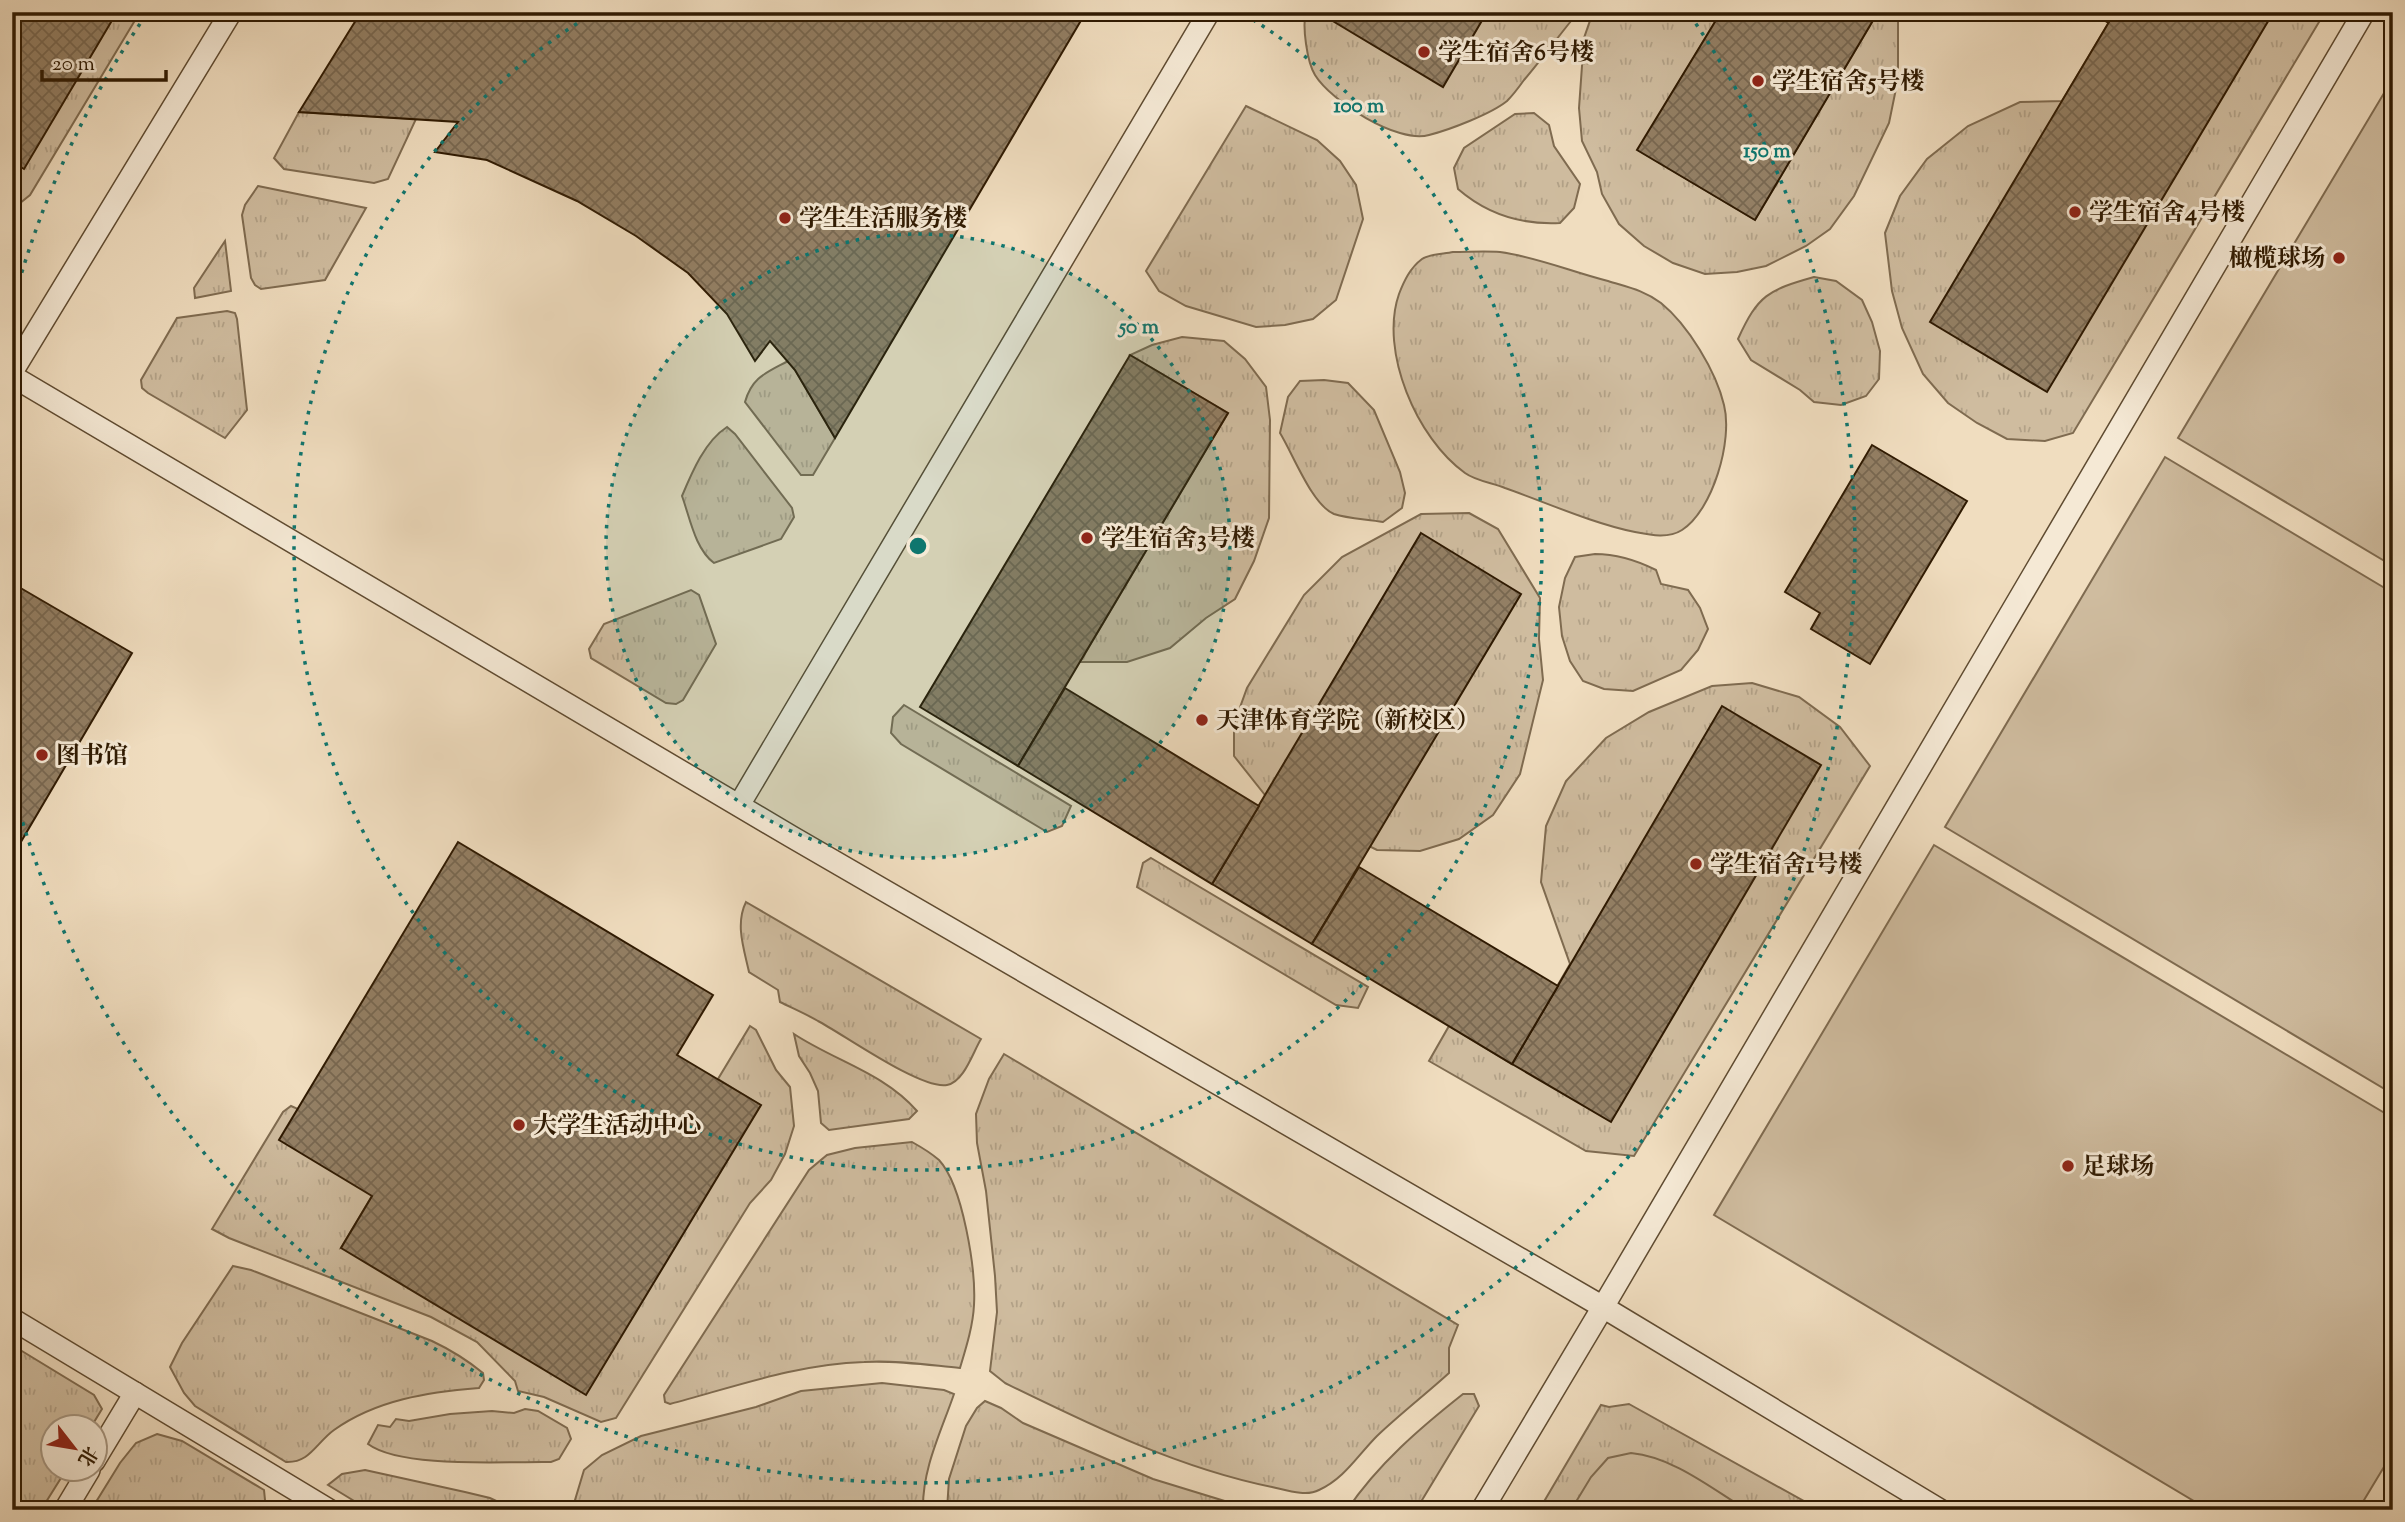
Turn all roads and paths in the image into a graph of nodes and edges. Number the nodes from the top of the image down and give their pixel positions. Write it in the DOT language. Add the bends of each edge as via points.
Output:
graph roads {
  1 [pos="231,12"];
  2 [pos="1209,12"];
  3 [pos="2364,12"];
  4 [pos="12,374"];
  5 [pos="739,805"];
  6 [pos="1604,1307"];
  7 [pos="12,1318"];
  8 [pos="135,1393"];
  9 [pos="108,1438"];
  10 [pos="80,1484"];
  11 [pos="65,1510"];
  12 [pos="329,1510"];
  13 [pos="1482,1510"];
  14 [pos="1940,1510"];
  1 -- 4 [label="lane"];
  2 -- 5 [label="lane"];
  3 -- 6 [label="lane"];
  4 -- 5 [label="lane"];
  5 -- 6 [label="lane"];
  6 -- 13 [label="lane"];
  6 -- 14 [label="lane"];
  7 -- 8 [label="lane"];
  8 -- 9 [label="lane"];
  8 -- 12 [label="lane"];
  10 -- 11 [label="lane"];
}
